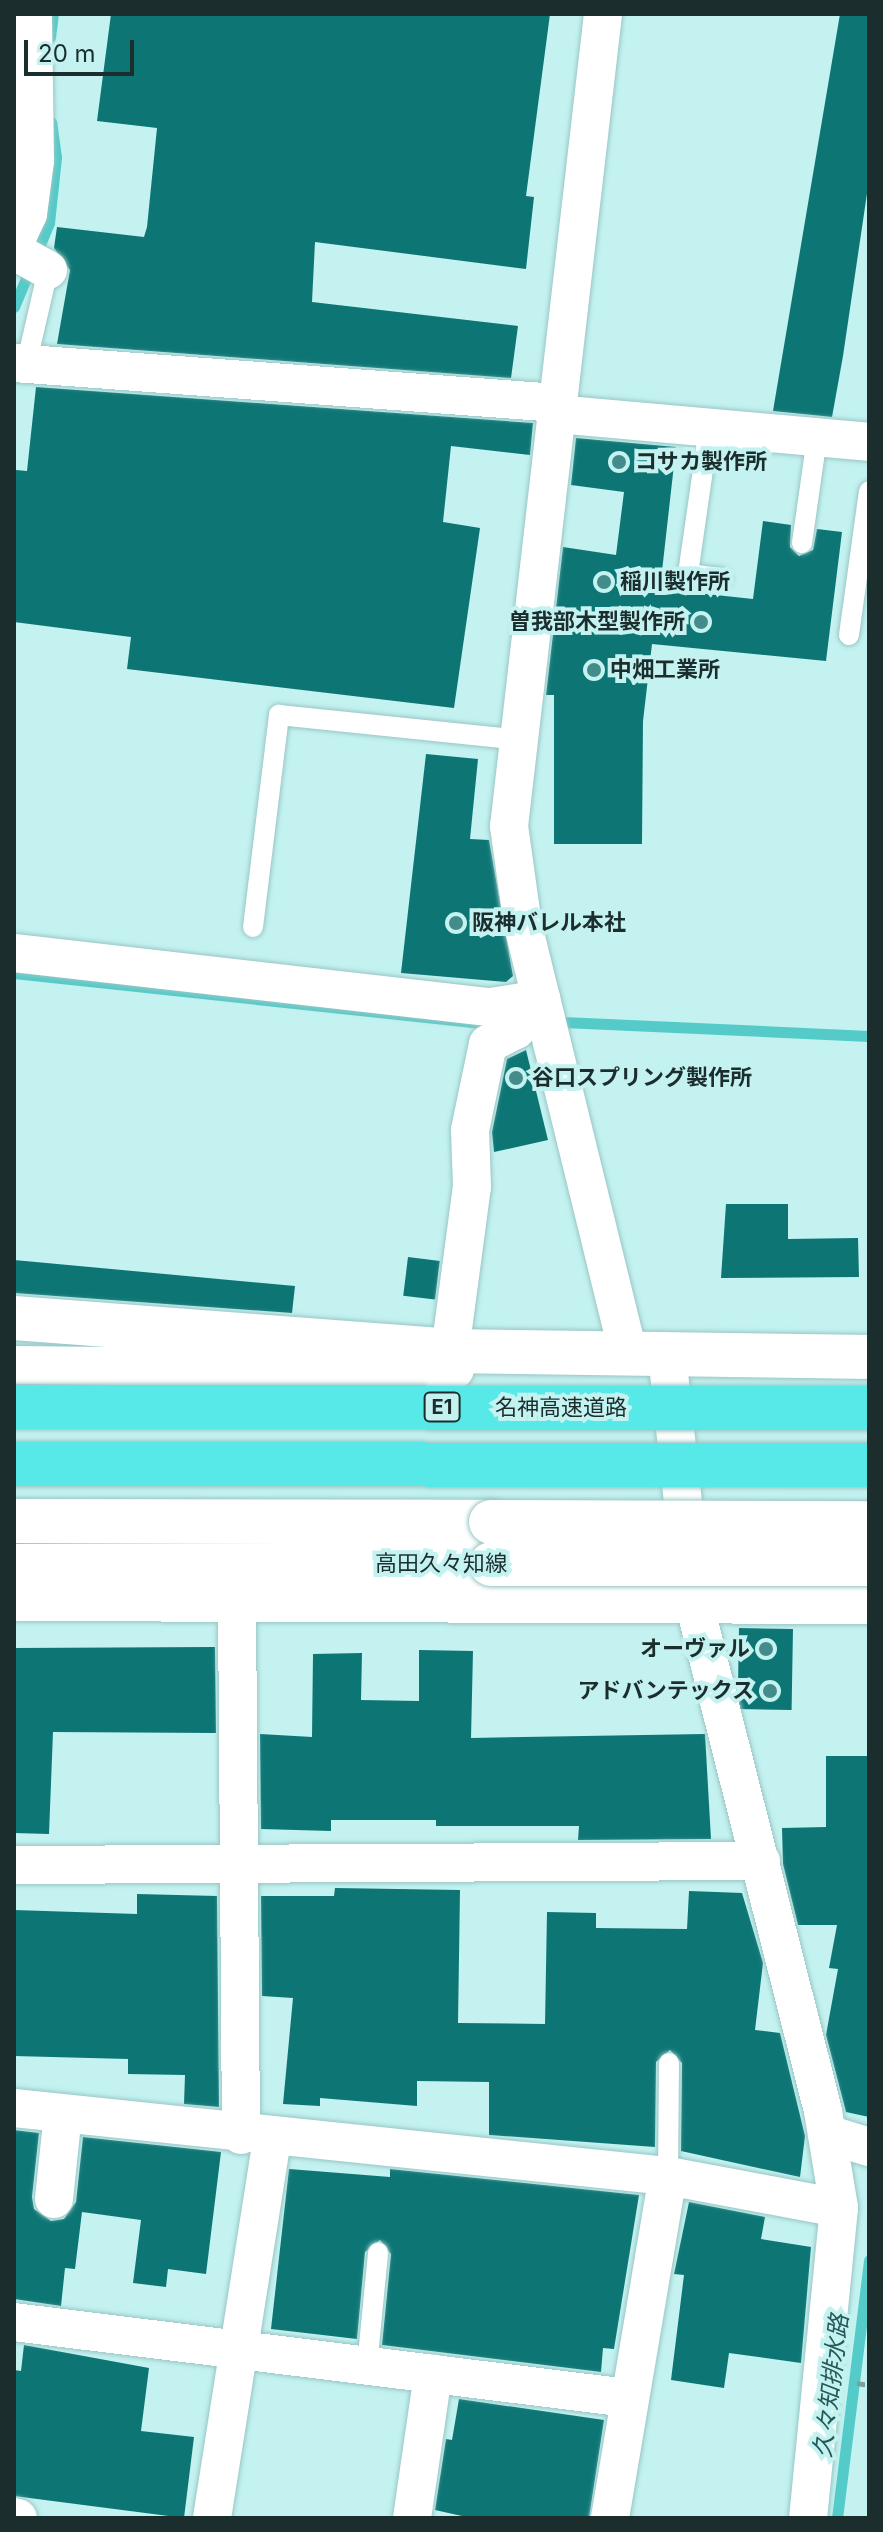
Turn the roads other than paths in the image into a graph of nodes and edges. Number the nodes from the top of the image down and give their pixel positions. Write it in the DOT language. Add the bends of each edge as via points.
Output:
graph roads {
  1 [pos="33,14"];
  2 [pos="603,14"];
  3 [pos="25,107"];
  4 [pos="14,244"];
  5 [pos="14,251"];
  6 [pos="48,270"];
  7 [pos="21,362"];
  8 [pos="557,409"];
  9 [pos="709,428"];
  10 [pos="817,437"];
  11 [pos="869,442"];
  12 [pos="869,491"];
  13 [pos="802,543"];
  14 [pos="722,578"];
  15 [pos="849,635"];
  16 [pos="519,740"];
  17 [pos="253,927"];
  18 [pos="14,953"];
  19 [pos="541,999"];
  20 [pos="14,1318"];
  21 [pos="450,1351"];
  22 [pos="563,1351"];
  23 [pos="648,1354"];
  24 [pos="869,1357"];
  25 [pos="14,1365"];
  26 [pos="14,1407"];
  27 [pos="869,1408"];
  28 [pos="14,1464"];
  29 [pos="869,1465"];
  30 [pos="14,1521"];
  31 [pos="869,1523"];
  32 [pos="491,1543"];
  33 [pos="869,1564"];
  34 [pos="14,1566"];
  35 [pos="14,1602"];
  36 [pos="237,1602"];
  37 [pos="694,1603"];
  38 [pos="869,1605"];
  39 [pos="761,1861"];
  40 [pos="14,1865"];
  41 [pos="240,1866"];
  42 [pos="669,2063"];
  43 [pos="14,2108"];
  44 [pos="63,2114"];
  45 [pos="827,2134"];
  46 [pos="256,2137"];
  47 [pos="869,2147"];
  48 [pos="668,2176"];
  49 [pos="54,2199"];
  50 [pos="839,2208"];
  51 [pos="378,2253"];
  52 [pos="14,2322"];
  53 [pos="240,2350"];
  54 [pos="367,2366"];
  55 [pos="433,2374"];
  56 [pos="628,2398"];
  57 [pos="212,2518"];
  58 [pos="412,2518"];
  59 [pos="610,2518"];
  60 [pos="808,2518"];
  1 -- 3 [label="street"];
  2 -- 8 [label="street"];
  3 -- 4 [label="street" via="28,214"];
  5 -- 6 [label="street"];
  6 -- 7 [label="lane"];
  7 -- 8 [label="street"];
  8 -- 9 [label="street"];
  8 -- 16 [label="street"];
  9 -- 10 [label="street"];
  9 -- 14 [label="lane" via="688,574"];
  10 -- 11 [label="street"];
  10 -- 13 [label="lane"];
  12 -- 15 [label="lane"];
  16 -- 17 [label="lane" via="279,715"];
  16 -- 19 [label="street" via="510,863"];
  18 -- 19 [label="street" via="491,1007"];
  19 -- 21 [label="street" via="516,1030 488,1044 470,1130 472,1187"];
  19 -- 23 [label="street"];
  20 -- 21 [label="main road"];
  21 -- 22 [label="main road"];
  22 -- 23 [label="main road"];
  22 -- 25 [label="street" via="452,1370"];
  23 -- 24 [label="main road"];
  23 -- 37 [label="street"];
  26 -- 27 [label="highway, 名神高速道路 / E1, bridge"];
  28 -- 29 [label="highway, bridge"];
  30 -- 32 [label="main road, 高田久々知線"];
  31 -- 32 [label="main road, 高田久々知線, bridge"];
  32 -- 33 [label="main road, 高田久々知線, bridge"];
  32 -- 34 [label="main road, 高田久々知線"];
  35 -- 36 [label="street"];
  36 -- 37 [label="street"];
  36 -- 41 [label="street"];
  37 -- 38 [label="street"];
  37 -- 39 [label="street"];
  39 -- 41 [label="street"];
  39 -- 45 [label="street"];
  40 -- 41 [label="street"];
  41 -- 46 [label="street"];
  42 -- 48 [label="lane"];
  43 -- 44 [label="street"];
  44 -- 46 [label="street"];
  44 -- 49 [label="street"];
  45 -- 47 [label="street"];
  45 -- 50 [label="street"];
  46 -- 48 [label="street"];
  46 -- 53 [label="street"];
  48 -- 50 [label="street"];
  48 -- 56 [label="street"];
  50 -- 60 [label="street"];
  51 -- 54 [label="lane"];
  52 -- 53 [label="street"];
  53 -- 54 [label="street"];
  53 -- 57 [label="street"];
  54 -- 55 [label="street"];
  55 -- 56 [label="street"];
  55 -- 58 [label="street"];
  56 -- 59 [label="street"];
}
